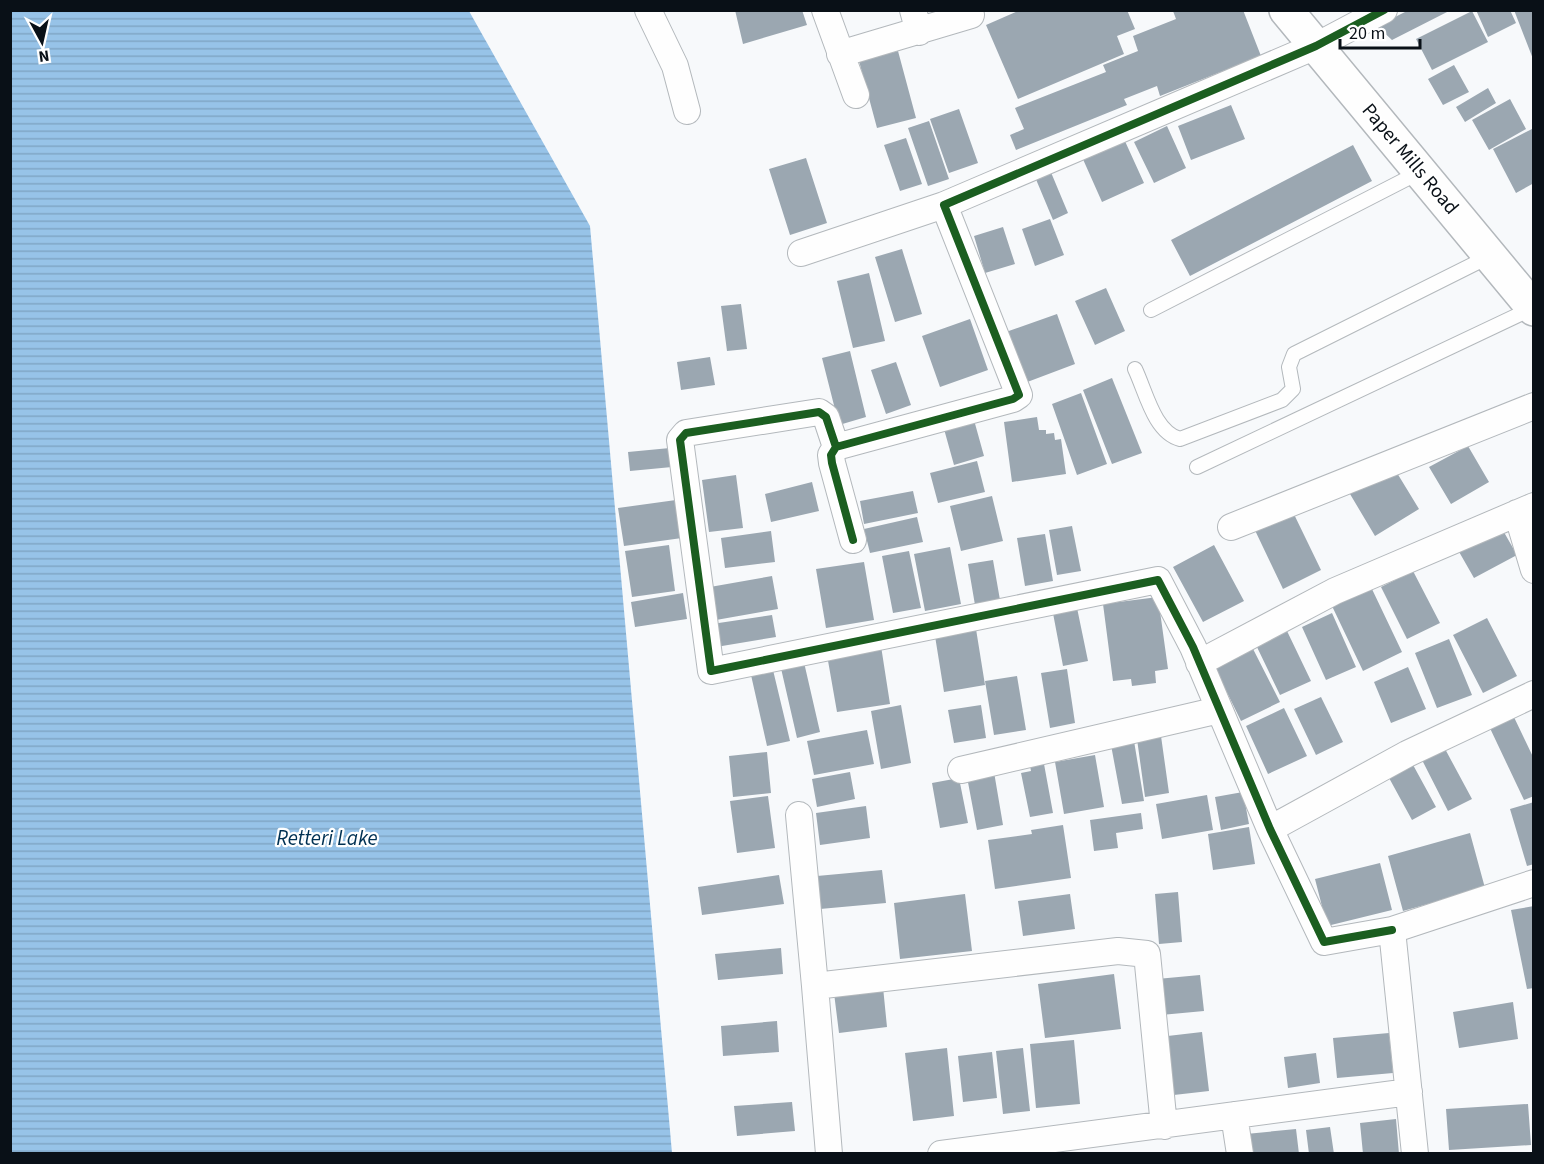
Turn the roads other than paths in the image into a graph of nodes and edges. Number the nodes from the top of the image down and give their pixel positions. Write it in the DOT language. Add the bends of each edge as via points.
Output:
graph roads {
  1 [pos="648,10"];
  2 [pos="825,10"];
  3 [pos="1286,10"];
  4 [pos="1384,10"];
  5 [pos="971,15"];
  6 [pos="916,21"];
  7 [pos="1316,46"];
  8 [pos="840,54"];
  9 [pos="856,95"];
  10 [pos="687,111"];
  11 [pos="1420,172"];
  12 [pos="944,204"];
  13 [pos="801,253"];
  14 [pos="1490,256"];
  15 [pos="1533,308"];
  16 [pos="1151,310"];
  17 [pos="1136,369"];
  18 [pos="1533,405"];
  19 [pos="836,447"];
  20 [pos="1197,467"];
  21 [pos="1525,509"];
  22 [pos="1231,527"];
  23 [pos="854,540"];
  24 [pos="1533,570"];
  25 [pos="1199,663"];
  26 [pos="1533,694"];
  27 [pos="1219,710"];
  28 [pos="961,770"];
  29 [pos="799,815"];
  30 [pos="1270,829"];
  31 [pos="1533,883"];
  32 [pos="1392,930"];
  33 [pos="815,986"];
  34 [pos="1409,1092"];
  35 [pos="1234,1115"];
  36 [pos="1164,1126"];
  37 [pos="829,1154"];
  38 [pos="941,1154"];
  39 [pos="1240,1154"];
  40 [pos="1416,1154"];
  1 -- 10 [label="street" via="675,66"];
  2 -- 8 [label="street"];
  3 -- 7 [label="main road, Paper Mills Road"];
  4 -- 7 [label="street"];
  5 -- 6 [label="street"];
  6 -- 8 [label="street"];
  7 -- 11 [label="main road, Paper Mills Road"];
  7 -- 12 [label="street"];
  8 -- 9 [label="street"];
  11 -- 14 [label="main road, Paper Mills Road"];
  11 -- 16 [label="lane"];
  12 -- 13 [label="street"];
  12 -- 19 [label="street" via="1019,395"];
  14 -- 15 [label="main road, Paper Mills Road"];
  14 -- 17 [label="lane" via="1294,354 1289,367 1293,388 1282,400 1180,439 1168,435 1160,425"];
  15 -- 20 [label="lane"];
  18 -- 22 [label="street"];
  19 -- 23 [label="street" via="832,463"];
  19 -- 25 [label="street" via="826,417 819,412 686,433 680,440 711,671 1158,580"];
  21 -- 24 [label="street"];
  21 -- 25 [label="street" via="1335,591"];
  25 -- 27 [label="street"];
  26 -- 30 [label="street" via="1407,754"];
  27 -- 28 [label="street"];
  27 -- 30 [label="street"];
  29 -- 33 [label="street"];
  30 -- 32 [label="street" via="1324,942"];
  31 -- 32 [label="street"];
  32 -- 34 [label="street"];
  33 -- 36 [label="street" via="1118,951 1147,954"];
  33 -- 37 [label="street"];
  34 -- 35 [label="street"];
  34 -- 40 [label="street"];
  35 -- 36 [label="street"];
  35 -- 39 [label="street"];
  36 -- 38 [label="street"];
}
